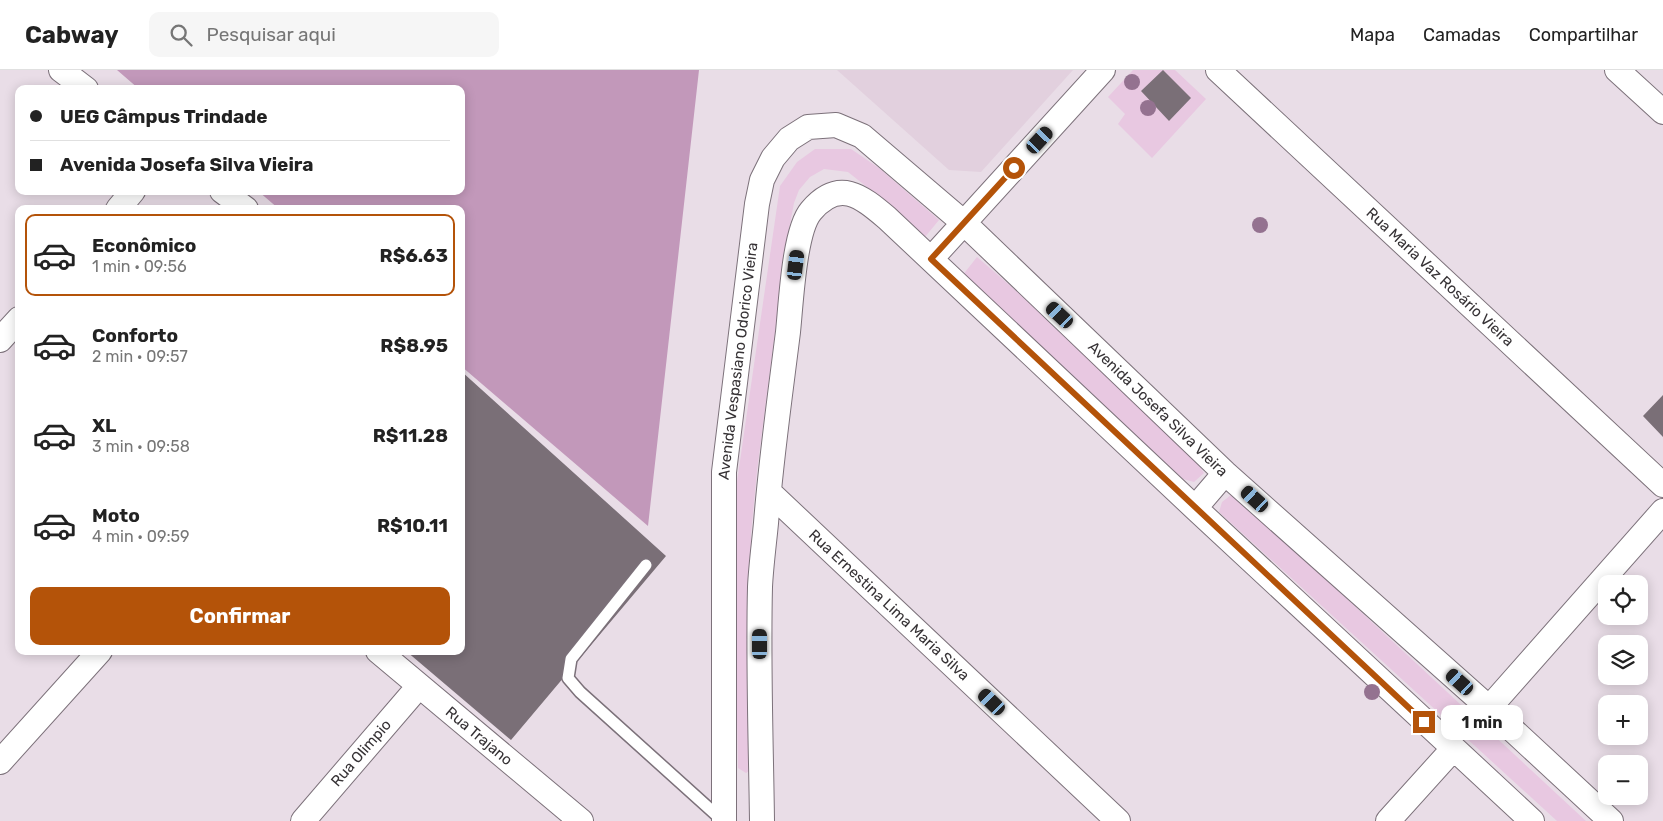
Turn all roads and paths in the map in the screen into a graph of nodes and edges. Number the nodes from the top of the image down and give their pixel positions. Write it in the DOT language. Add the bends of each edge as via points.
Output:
graph roads {
  1 [pos="61,70"];
  2 [pos="1103,70"];
  3 [pos="1218,70"];
  4 [pos="1617,70"];
  5 [pos="81,85"];
  6 [pos="1663,112"];
  7 [pos="862,136"];
  8 [pos="130,195"];
  9 [pos="227,195"];
  10 [pos="121,205"];
  11 [pos="241,205"];
  12 [pos="964,223"];
  13 [pos="931,259"];
  14 [pos="15,323"];
  15 [pos="0,340"];
  16 [pos="1225,473"];
  17 [pos="1663,485"];
  18 [pos="769,492"];
  19 [pos="1195,508"];
  20 [pos="1663,511"];
  21 [pos="646,565"];
  22 [pos="96,655"];
  23 [pos="383,655"];
  24 [pos="419,686"];
  25 [pos="1489,708"];
  26 [pos="1453,749"];
  27 [pos="0,762"];
  28 [pos="303,821"];
  29 [pos="581,821"];
  30 [pos="723,821"];
  31 [pos="762,821"];
  32 [pos="1118,821"];
  33 [pos="1388,821"];
  34 [pos="1532,821"];
  35 [pos="1611,821"];
  1 -- 5 [label="street"];
  2 -- 12 [label="street"];
  3 -- 17 [label="street, Rua Maria Vaz Rosário Vieira"];
  4 -- 6 [label="street"];
  7 -- 12 [label="street, Avenida Josefa Silva Vieira"];
  7 -- 30 [label="street, Avenida Vespasiano Odorico Vieira" via="836,125 808,127 789,140 773,158 762,180 757,204 724,472"];
  8 -- 10 [label="street"];
  9 -- 11 [label="street"];
  12 -- 13 [label="street"];
  12 -- 16 [label="street, Avenida Josefa Silva Vieira"];
  13 -- 18 [label="street" via="868,202 853,194 837,192 811,211 803,225 794,278"];
  13 -- 19 [label="street"];
  14 -- 15 [label="street"];
  16 -- 19 [label="street"];
  16 -- 25 [label="street, Avenida Josefa Silva Vieira"];
  18 -- 31 [label="street" via="760,586"];
  18 -- 32 [label="street, Rua Ernestina Lima Maria Silva"];
  19 -- 26 [label="street"];
  20 -- 25 [label="street"];
  21 -- 30 [label="lane" via="571,659 568,678"];
  22 -- 27 [label="street"];
  23 -- 24 [label="street, Rua Trajano"];
  24 -- 28 [label="street, Rua Olimpio"];
  24 -- 29 [label="street, Rua Trajano"];
  25 -- 35 [label="street, Avenida Josefa Silva Vieira"];
  26 -- 33 [label="street"];
  26 -- 34 [label="street"];
}
